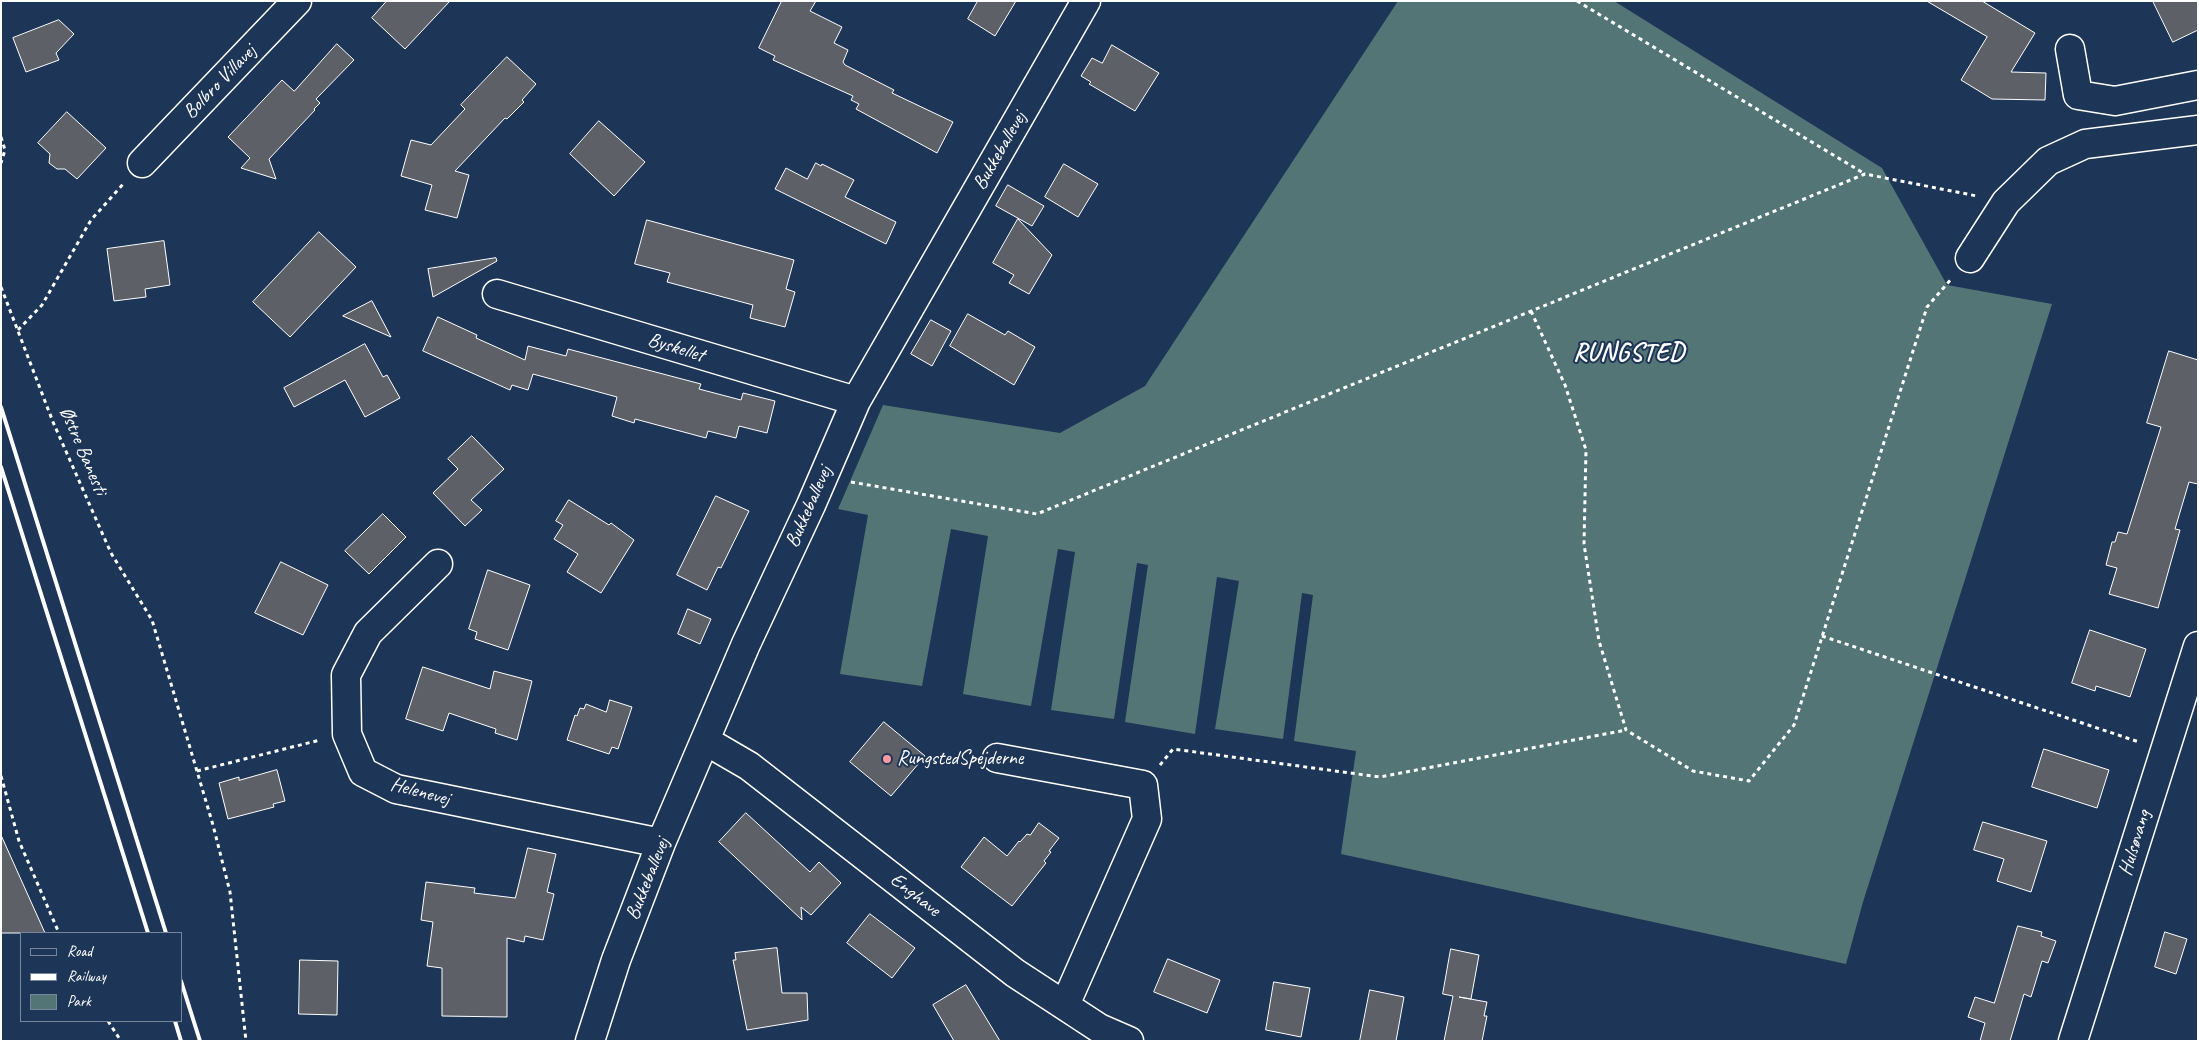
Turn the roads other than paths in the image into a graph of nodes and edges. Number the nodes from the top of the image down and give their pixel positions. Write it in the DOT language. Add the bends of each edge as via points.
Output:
graph roads {
  1 [pos="297,1"];
  2 [pos="1086,1"];
  3 [pos="2070,49"];
  4 [pos="2198,85"];
  5 [pos="2198,130"];
  6 [pos="142,162"];
  7 [pos="1970,258"];
  8 [pos="497,294"];
  9 [pos="856,402"];
  10 [pos="438,564"];
  11 [pos="2198,646"];
  12 [pos="706,741"];
  13 [pos="997,758"];
  14 [pos="661,843"];
  15 [pos="1065,1005"];
  16 [pos="590,1041"];
  17 [pos="1129,1041"];
  18 [pos="2072,1041"];
  1 -- 6 [label="street, Bolbro Villavej"];
  2 -- 9 [label="street, Bukkeballevej"];
  3 -- 4 [label="street" via="2078,95 2115,101"];
  5 -- 7 [label="street" via="2085,144 2048,161 2006,202"];
  8 -- 9 [label="street, Byskellet"];
  9 -- 12 [label="street, Bukkeballevej" via="746,644"];
  10 -- 14 [label="street, Helenevej" via="368,634 346,675 347,734 363,772 396,789"];
  11 -- 18 [label="street, Hulsøvang"];
  12 -- 14 [label="street, Bukkeballevej"];
  12 -- 15 [label="street, Enghave" via="748,766 1015,973"];
  13 -- 15 [label="street" via="1143,785 1146,819"];
  14 -- 16 [label="street, Bukkeballevej" via="616,960"];
  15 -- 17 [label="street, Enghave" via="1099,1028"];
}
